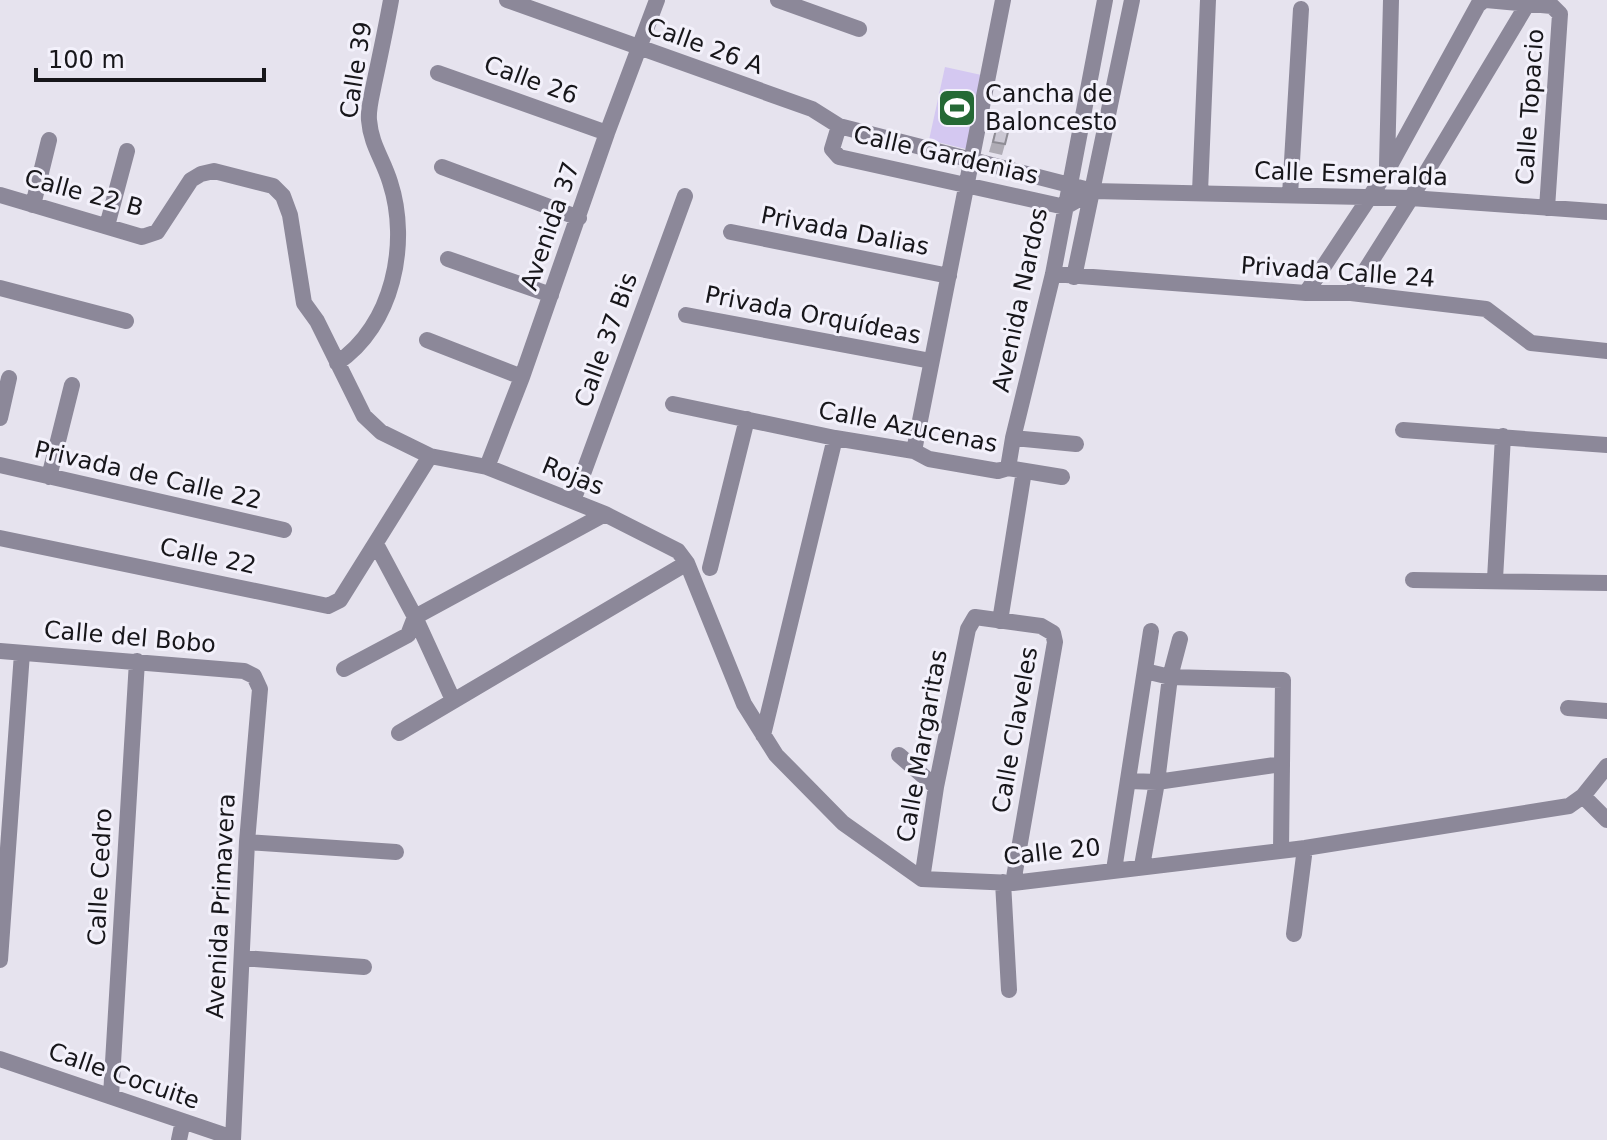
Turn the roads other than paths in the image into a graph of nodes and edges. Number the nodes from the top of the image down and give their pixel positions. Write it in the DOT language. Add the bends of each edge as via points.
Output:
graph roads {
  1 [pos="391,0"];
  2 [pos="507,0"];
  3 [pos="657,0"];
  4 [pos="778,0"];
  5 [pos="1003,0"];
  6 [pos="1105,0"];
  7 [pos="1132,0"];
  8 [pos="1208,0"];
  9 [pos="1391,0"];
  10 [pos="1483,1"];
  11 [pos="1528,3"];
  12 [pos="1301,9"];
  13 [pos="859,29"];
  14 [pos="640,48"];
  15 [pos="438,73"];
  16 [pos="839,126"];
  17 [pos="607,133"];
  18 [pos="49,140"];
  19 [pos="127,151"];
  20 [pos="972,158"];
  21 [pos="442,167"];
  22 [pos="1387,171"];
  23 [pos="1069,183"];
  24 [pos="967,187"];
  25 [pos="1093,191"];
  26 [pos="1200,192"];
  27 [pos="0,195"];
  28 [pos="1290,195"];
  29 [pos="685,196"];
  30 [pos="1370,196"];
  31 [pos="1411,198"];
  32 [pos="33,205"];
  33 [pos="1065,207"];
  34 [pos="1547,208"];
  35 [pos="1607,212"];
  36 [pos="579,218"];
  37 [pos="107,226"];
  38 [pos="731,232"];
  39 [pos="448,259"];
  40 [pos="1053,274"];
  41 [pos="949,276"];
  42 [pos="1074,277"];
  43 [pos="0,288"];
  44 [pos="1306,293"];
  45 [pos="1351,293"];
  46 [pos="551,295"];
  47 [pos="686,315"];
  48 [pos="126,321"];
  49 [pos="427,340"];
  50 [pos="1607,351"];
  51 [pos="931,361"];
  52 [pos="337,363"];
  53 [pos="522,377"];
  54 [pos="9,378"];
  55 [pos="72,385"];
  56 [pos="673,404"];
  57 [pos="0,418"];
  58 [pos="747,419"];
  59 [pos="1403,430"];
  60 [pos="1503,436"];
  61 [pos="835,438"];
  62 [pos="1013,438"];
  63 [pos="1076,444"];
  64 [pos="1607,445"];
  65 [pos="914,451"];
  66 [pos="430,456"];
  67 [pos="0,465"];
  68 [pos="487,467"];
  69 [pos="1016,470"];
  70 [pos="49,477"];
  71 [pos="1062,477"];
  72 [pos="573,501"];
  73 [pos="605,514"];
  74 [pos="284,530"];
  75 [pos="0,538"];
  76 [pos="376,544"];
  77 [pos="687,563"];
  78 [pos="710,568"];
  79 [pos="1495,579"];
  80 [pos="1413,580"];
  81 [pos="1607,583"];
  82 [pos="415,617"];
  83 [pos="1000,621"];
  84 [pos="1151,631"];
  85 [pos="1180,639"];
  86 [pos="0,651"];
  87 [pos="22,653"];
  88 [pos="137,661"];
  89 [pos="344,669"];
  90 [pos="1145,671"];
  91 [pos="254,676"];
  92 [pos="1170,677"];
  93 [pos="453,700"];
  94 [pos="1568,708"];
  95 [pos="1607,711"];
  96 [pos="399,733"];
  97 [pos="763,735"];
  98 [pos="899,755"];
  99 [pos="1282,764"];
  100 [pos="1607,766"];
  101 [pos="1129,781"];
  102 [pos="1157,782"];
  103 [pos="936,787"];
  104 [pos="1583,796"];
  105 [pos="1607,820"];
  106 [pos="247,842"];
  107 [pos="1305,848"];
  108 [pos="1281,850"];
  109 [pos="396,852"];
  110 [pos="1142,866"];
  111 [pos="1114,870"];
  112 [pos="922,879"];
  113 [pos="1008,882"];
  114 [pos="1294,934"];
  115 [pos="242,958"];
  116 [pos="0,960"];
  117 [pos="364,967"];
  118 [pos="1009,990"];
  119 [pos="0,1059"];
  120 [pos="111,1096"];
  121 [pos="183,1121"];
  122 [pos="233,1139"];
  123 [pos="179,1140"];
  1 -- 52 [label="street, Calle 39" via="368,115 372,143 396,206 398,248 382,308"];
  2 -- 14 [label="street, Calle 26 A"];
  3 -- 14 [label="street, Avenida 37"];
  4 -- 13 [label="street"];
  5 -- 20 [label="street"];
  6 -- 23 [label="street, Avenida Nardos"];
  7 -- 25 [label="street, Avenida Nardos"];
  8 -- 26 [label="street"];
  9 -- 22 [label="street"];
  10 -- 11 [label="street"];
  10 -- 22 [label="street"];
  11 -- 31 [label="street"];
  11 -- 34 [label="street, Calle Topacio" via="1552,6 1560,14"];
  12 -- 28 [label="street"];
  14 -- 16 [label="street, Calle 26 A" via="812,109"];
  14 -- 17 [label="street, Avenida 37"];
  15 -- 17 [label="street, Calle 26"];
  16 -- 20 [label="street, Calle Gardenias"];
  16 -- 24 [label="street, Calle Gardenias" via="832,149 839,157"];
  17 -- 36 [label="street, Avenida 37"];
  18 -- 32 [label="street"];
  19 -- 37 [label="street"];
  20 -- 23 [label="street, Calle Gardenias"];
  20 -- 24 [label="street"];
  21 -- 36 [label="street"];
  22 -- 30 [label="street"];
  23 -- 25 [label="street, Calle Gardenias"];
  23 -- 33 [label="street, Avenida Nardos"];
  24 -- 33 [label="street, Calle Gardenias"];
  24 -- 41 [label="street"];
  25 -- 26 [label="street, Calle Esmeralda"];
  25 -- 33 [label="street, Calle Gardenias"];
  25 -- 42 [label="street, Avenida Nardos"];
  26 -- 28 [label="street, Calle Esmeralda"];
  27 -- 32 [label="street, Calle 22 B"];
  28 -- 30 [label="street, Calle Esmeralda"];
  29 -- 72 [label="street, Calle 37 Bis"];
  30 -- 31 [label="street, Calle Esmeralda"];
  30 -- 44 [label="street"];
  31 -- 34 [label="street, Calle Esmeralda"];
  31 -- 45 [label="street"];
  32 -- 37 [label="street, Calle 22 B"];
  33 -- 40 [label="street, Avenida Nardos"];
  34 -- 35 [label="street, Calle Esmeralda"];
  36 -- 46 [label="street, Avenida 37"];
  37 -- 52 [label="street, Calle 22 B" via="142,237 157,232 191,180 201,174 214,171 273,186 290,215 304,303"];
  38 -- 41 [label="street, Privada Dalias"];
  39 -- 46 [label="street"];
  40 -- 42 [label="street, Privada Calle 24"];
  40 -- 62 [label="street, Avenida Nardos"];
  41 -- 51 [label="street"];
  42 -- 44 [label="street, Privada Calle 24"];
  43 -- 48 [label="street"];
  44 -- 45 [label="street, Privada Calle 24"];
  45 -- 50 [label="street, Privada Calle 24" via="1486,309 1531,343"];
  46 -- 53 [label="street, Avenida 37"];
  47 -- 51 [label="street, Privada Orquídeas"];
  49 -- 53 [label="street"];
  51 -- 65 [label="street"];
  52 -- 66 [label="street, Calle 22 B" via="364,416 381,432"];
  53 -- 68 [label="street, Avenida 37"];
  54 -- 57 [label="street"];
  55 -- 70 [label="street"];
  56 -- 58 [label="street, Calle Azucenas"];
  58 -- 61 [label="street, Calle Azucenas"];
  58 -- 78 [label="street"];
  59 -- 60 [label="street"];
  60 -- 64 [label="street"];
  60 -- 79 [label="street"];
  61 -- 65 [label="street, Calle Azucenas"];
  61 -- 97 [label="street"];
  62 -- 63 [label="street"];
  62 -- 69 [label="street, Avenida Nardos"];
  65 -- 69 [label="street, Calle Azucenas" via="929,459"];
  66 -- 68 [label="street, Rojas"];
  66 -- 76 [label="street"];
  67 -- 70 [label="street, Privada de Calle 22"];
  68 -- 72 [label="street, Rojas"];
  69 -- 71 [label="street, Calle Azucenas"];
  69 -- 83 [label="street, Avenida Nardos"];
  70 -- 74 [label="street, Privada de Calle 22"];
  72 -- 73 [label="street, Rojas"];
  73 -- 77 [label="street, Rojas" via="678,551"];
  73 -- 82 [label="street"];
  75 -- 76 [label="street, Calle 22" via="328,606 340,600"];
  76 -- 82 [label="street"];
  77 -- 93 [label="street"];
  77 -- 97 [label="street" via="744,704"];
  79 -- 80 [label="street"];
  79 -- 81 [label="street"];
  82 -- 89 [label="street" via="408,635"];
  82 -- 93 [label="street"];
  83 -- 103 [label="street, Calle Margaritas" via="975,617 970,622"];
  83 -- 113 [label="street, Calle Claveles" via="1041,626 1053,633 1055,642"];
  84 -- 90 [label="street"];
  85 -- 92 [label="street"];
  86 -- 87 [label="street, Calle del Bobo"];
  87 -- 88 [label="street, Calle del Bobo"];
  87 -- 116 [label="street"];
  88 -- 91 [label="street, Calle del Bobo"];
  88 -- 120 [label="street, Calle Cedro"];
  90 -- 92 [label="street"];
  90 -- 101 [label="street"];
  91 -- 106 [label="street, Avenida Primavera" via="260,689"];
  92 -- 99 [label="street" via="1283,680"];
  92 -- 102 [label="street"];
  93 -- 96 [label="street"];
  94 -- 95 [label="street"];
  97 -- 112 [label="street" via="843,823"];
  98 -- 103 [label="street"];
  99 -- 102 [label="street"];
  99 -- 108 [label="street"];
  100 -- 104 [label="street"];
  101 -- 102 [label="street"];
  101 -- 111 [label="street"];
  102 -- 110 [label="street"];
  103 -- 112 [label="street, Calle Margaritas"];
  104 -- 105 [label="street"];
  104 -- 107 [label="street, Calle 20" via="1569,806"];
  106 -- 109 [label="street"];
  106 -- 115 [label="street, Avenida Primavera"];
  107 -- 108 [label="street, Calle 20"];
  107 -- 114 [label="street"];
  108 -- 110 [label="street, Calle 20"];
  110 -- 111 [label="street, Calle 20"];
  111 -- 113 [label="street, Calle 20"];
  112 -- 113 [label="street, Calle 20"];
  113 -- 118 [label="street, Calle Claveles"];
  115 -- 117 [label="street"];
  115 -- 122 [label="street, Avenida Primavera"];
  119 -- 120 [label="street, Calle Cocuite"];
  120 -- 121 [label="street, Calle Cocuite"];
  121 -- 122 [label="street, Calle Cocuite"];
  121 -- 123 [label="street"];
}
